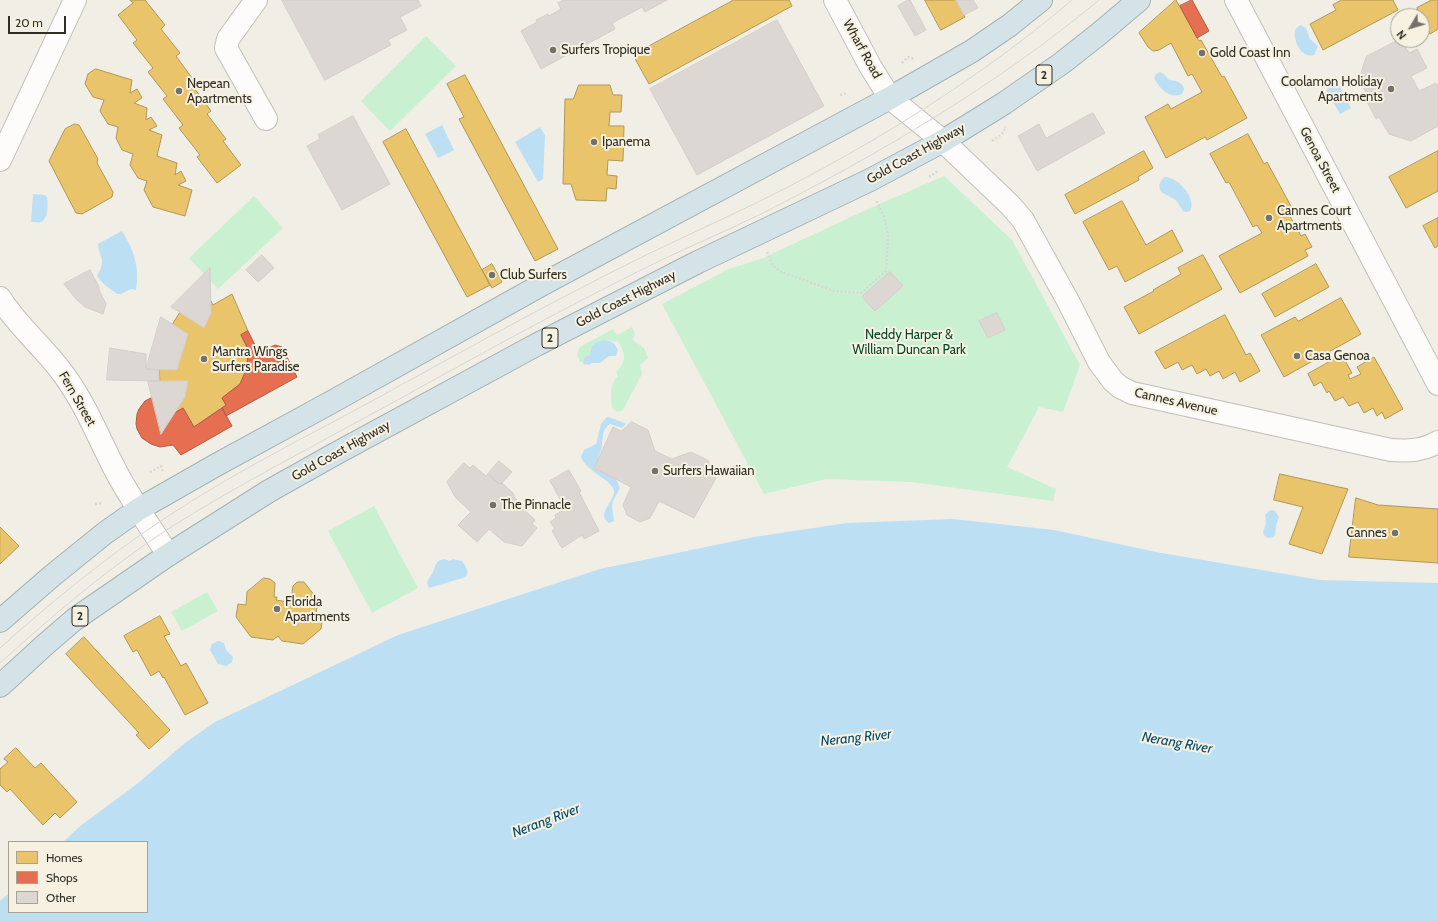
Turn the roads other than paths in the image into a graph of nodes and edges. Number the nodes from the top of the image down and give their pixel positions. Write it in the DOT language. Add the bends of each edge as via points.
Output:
graph roads {
  1 [pos="75,0"];
  2 [pos="256,0"];
  3 [pos="835,0"];
  4 [pos="1041,0"];
  5 [pos="1139,0"];
  6 [pos="1236,0"];
  7 [pos="890,98"];
  8 [pos="266,118"];
  9 [pos="942,142"];
  10 [pos="0,160"];
  11 [pos="0,298"];
  12 [pos="1438,384"];
  13 [pos="1438,442"];
  14 [pos="140,509"];
  15 [pos="168,555"];
  16 [pos="0,621"];
  17 [pos="0,686"];
  1 -- 10 [label="street"];
  2 -- 8 [label="street" via="228,39 226,48"];
  3 -- 7 [label="street, Wharf Road"];
  4 -- 7 [label="highway" via="972,51"];
  5 -- 9 [label="highway, Gold Coast Highway / 2" via="1062,62 1003,104"];
  6 -- 12 [label="street, Genoa Street"];
  7 -- 9 [label="street, Wharf Road"];
  7 -- 14 [label="highway" via="537,288"];
  9 -- 13 [label="street, Cannes Avenue" via="1023,220 1099,362 1120,387 1132,393 1391,450 1413,451"];
  9 -- 15 [label="highway, Gold Coast Highway / 2" via="536,345 280,485"];
  11 -- 14 [label="street, Fern Street" via="17,322 65,376 120,479"];
  14 -- 15 [label="street, Fern Street"];
  14 -- 16 [label="highway" via="105,533"];
  15 -- 17 [label="highway, Gold Coast Highway / 2" via="75,619"];
}
